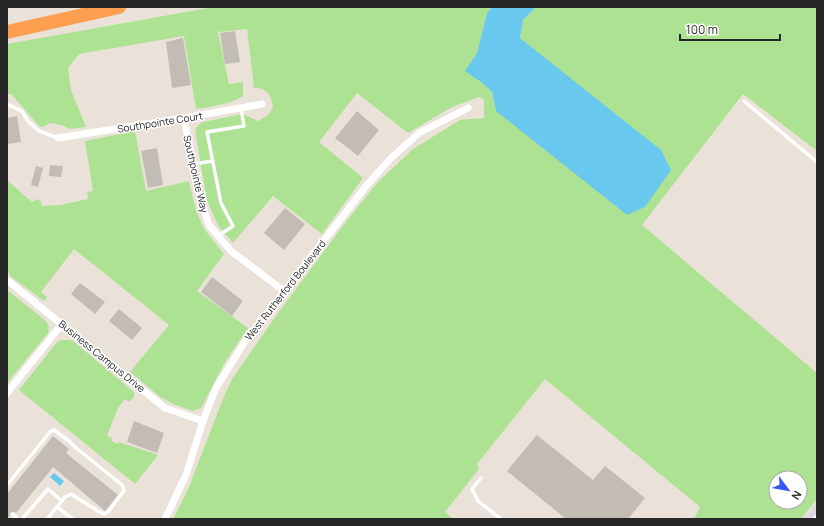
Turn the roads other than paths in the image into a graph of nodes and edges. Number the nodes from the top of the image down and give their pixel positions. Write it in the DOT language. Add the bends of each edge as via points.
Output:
graph roads {
  1 [pos="118,7"];
  2 [pos="7,26"];
  3 [pos="7,32"];
  4 [pos="744,101"];
  5 [pos="262,104"];
  6 [pos="7,105"];
  7 [pos="241,108"];
  8 [pos="468,108"];
  9 [pos="184,118"];
  10 [pos="58,138"];
  11 [pos="213,161"];
  12 [pos="817,162"];
  13 [pos="193,164"];
  14 [pos="218,236"];
  15 [pos="7,280"];
  16 [pos="284,292"];
  17 [pos="62,324"];
  18 [pos="7,392"];
  19 [pos="203,421"];
  20 [pos="481,478"];
  21 [pos="7,485"];
  22 [pos="62,500"];
  23 [pos="57,507"];
  24 [pos="12,514"];
  25 [pos="817,516"];
  26 [pos="16,519"];
  27 [pos="22,519"];
  28 [pos="47,519"];
  29 [pos="73,519"];
  30 [pos="165,519"];
  31 [pos="501,519"];
  32 [pos="814,519"];
  1 -- 2 [label="highway"];
  1 -- 3 [label="highway"];
  4 -- 12 [label="lane"];
  5 -- 7 [label="street, Southpointe Court"];
  6 -- 10 [label="lane" via="22,111 39,131"];
  7 -- 9 [label="street, Southpointe Court"];
  7 -- 11 [label="lane" via="244,126 207,132"];
  8 -- 16 [label="street, West Rutherford Boulevard" via="419,133 390,159"];
  9 -- 10 [label="street, Southpointe Court"];
  9 -- 13 [label="street, Southpointe Way"];
  11 -- 13 [label="lane"];
  11 -- 14 [label="lane" via="221,203 234,226"];
  13 -- 14 [label="street, Southpointe Way" via="198,194 209,226"];
  14 -- 16 [label="street, Southpointe Way" via="231,251"];
  15 -- 17 [label="street, Business Campus Drive"];
  16 -- 19 [label="street, West Rutherford Boulevard" via="244,343 216,388"];
  17 -- 18 [label="street"];
  17 -- 19 [label="street, Business Campus Drive" via="165,408"];
  19 -- 30 [label="street, West Rutherford Boulevard" via="186,474"];
  20 -- 31 [label="lane" via="472,489 478,501"];
  21 -- 22 [label="lane" via="54,430 124,489 104,514 71,494"];
  22 -- 23 [label="lane"];
  22 -- 27 [label="lane" via="48,489"];
  23 -- 28 [label="lane"];
  23 -- 29 [label="lane"];
  24 -- 26 [label="lane"];
  25 -- 32 [label="lane"];
}
